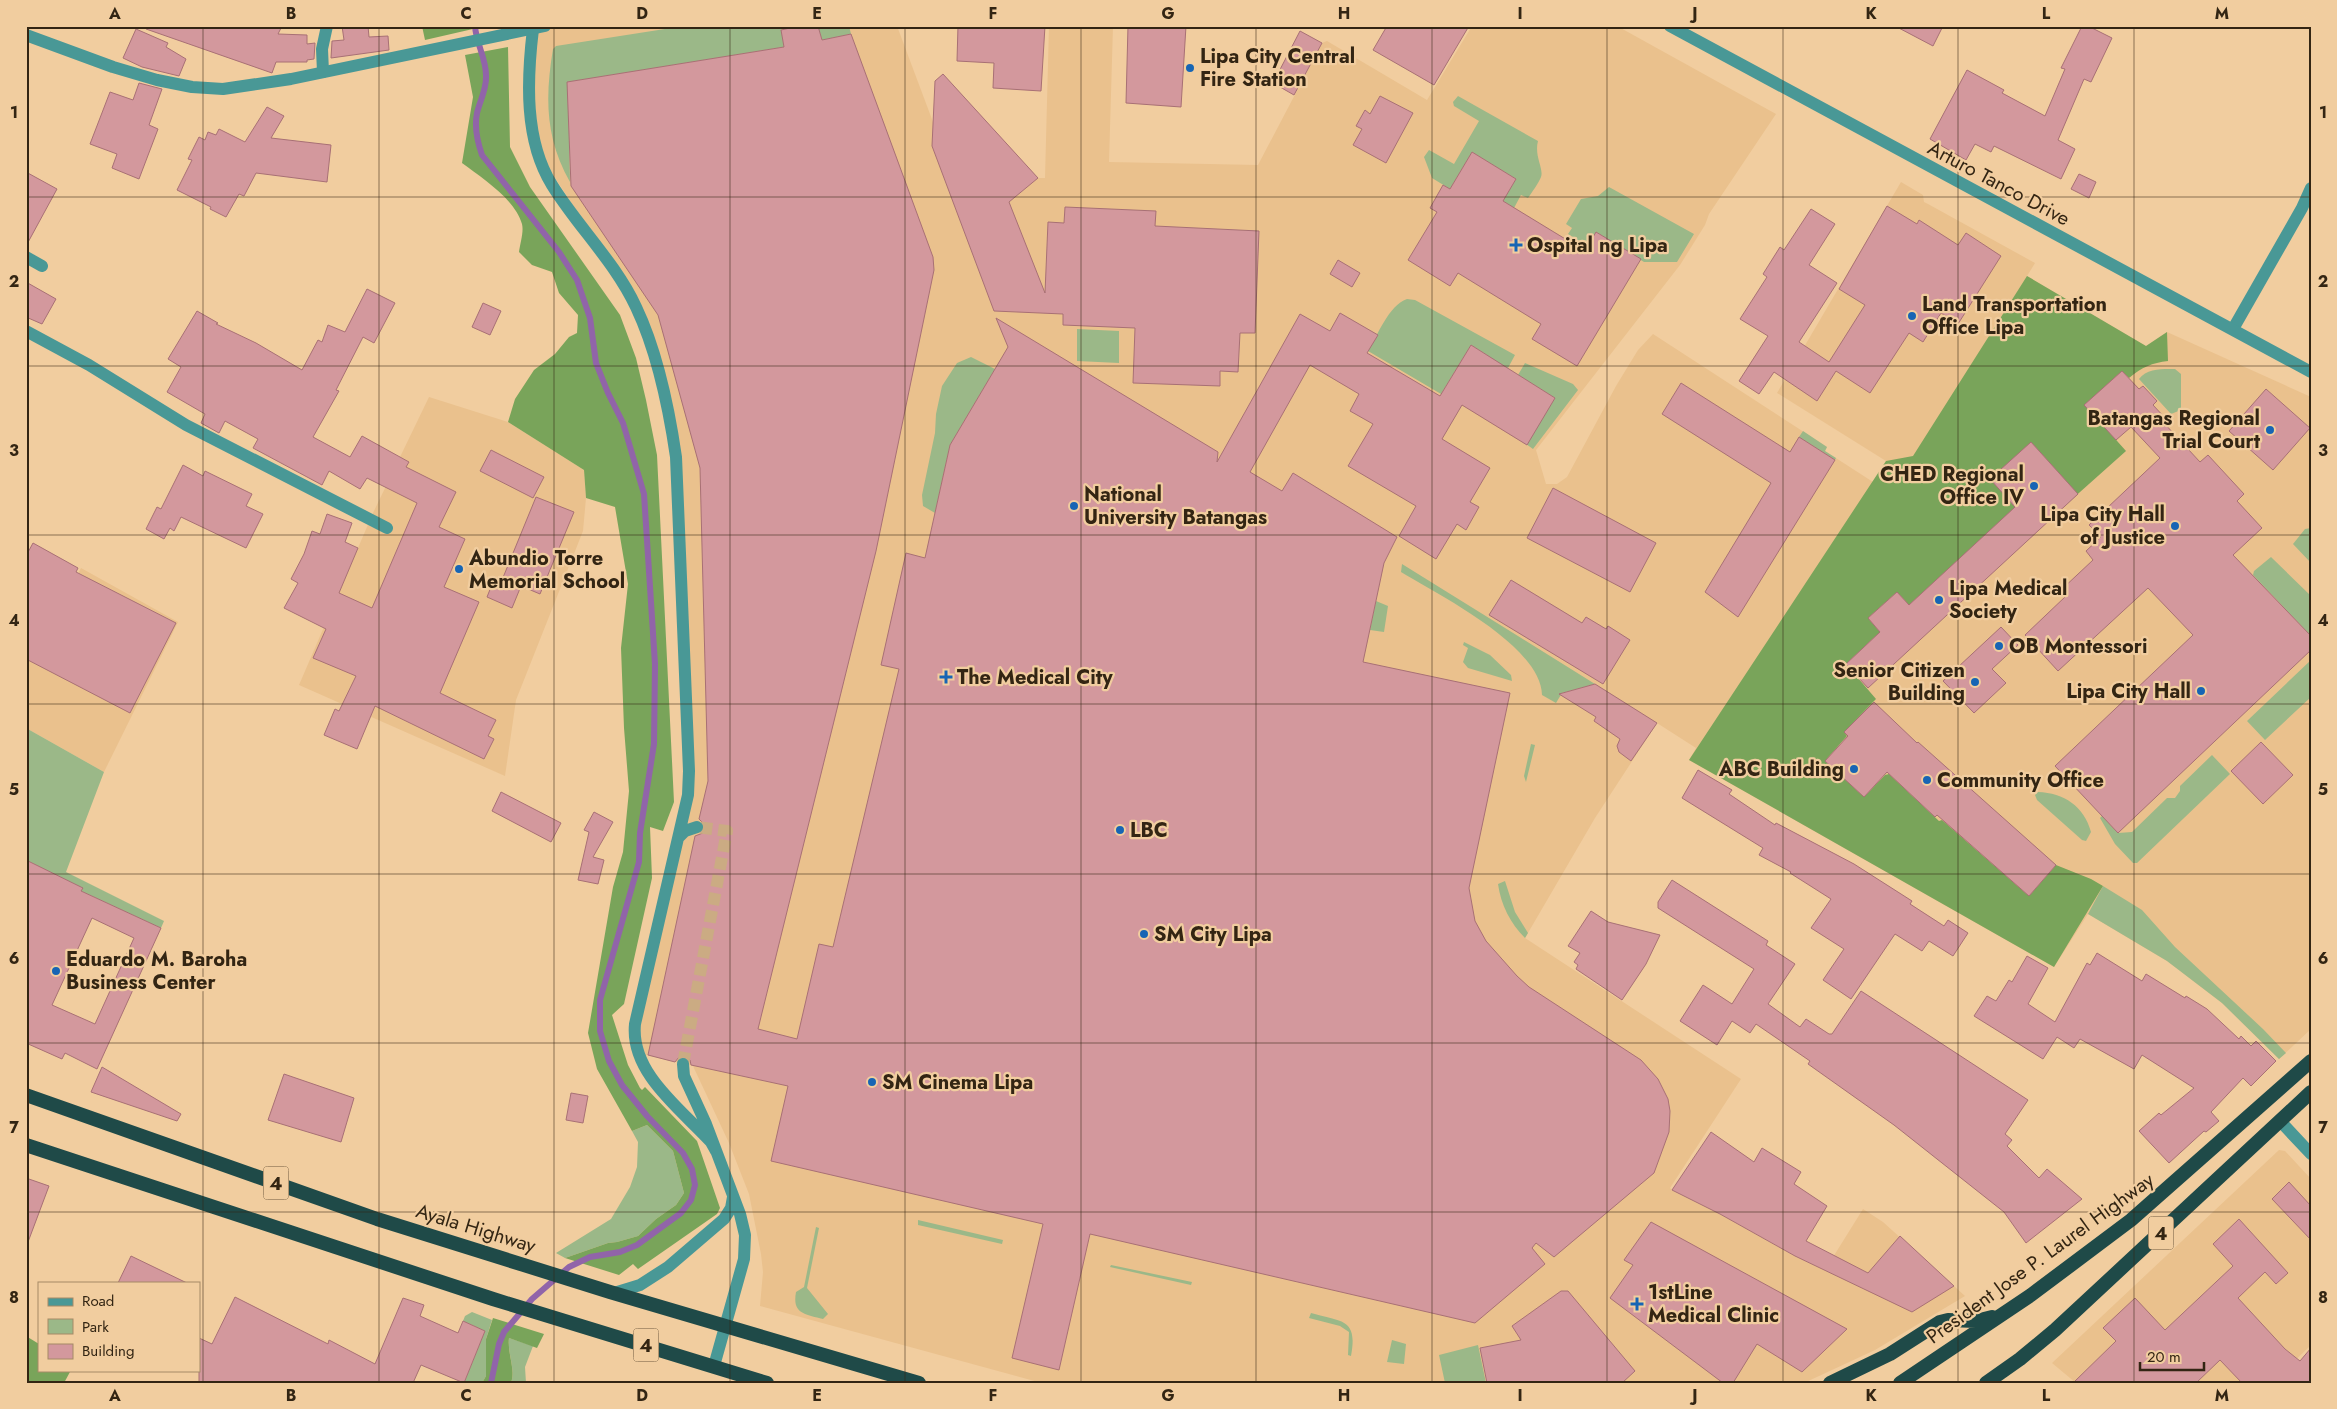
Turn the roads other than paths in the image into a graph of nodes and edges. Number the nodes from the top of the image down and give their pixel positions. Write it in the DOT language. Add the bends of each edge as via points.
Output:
graph roads {
  1 [pos="327,26"];
  2 [pos="1670,26"];
  3 [pos="539,27"];
  4 [pos="26,34"];
  5 [pos="323,72"];
  6 [pos="2311,188"];
  7 [pos="26,257"];
  8 [pos="42,266"];
  9 [pos="2233,329"];
  10 [pos="26,331"];
  11 [pos="2311,372"];
  12 [pos="387,528"];
  13 [pos="697,827"];
  14 [pos="678,838"];
  15 [pos="2311,1061"];
  16 [pos="683,1064"];
  17 [pos="2311,1092"];
  18 [pos="26,1095"];
  19 [pos="2280,1121"];
  20 [pos="26,1145"];
  21 [pos="716,1151"];
  22 [pos="2311,1154"];
  23 [pos="733,1197"];
  24 [pos="612,1293"];
  25 [pos="2000,1316"];
  26 [pos="727,1325"];
  27 [pos="1934,1361"];
  28 [pos="714,1366"];
  29 [pos="2007,1369"];
  30 [pos="767,1383"];
  31 [pos="919,1383"];
  32 [pos="1830,1383"];
  33 [pos="1900,1383"];
  34 [pos="1922,1383"];
  35 [pos="1986,1383"];
  36 [pos="1995,1383"];
  1 -- 5 [label="street" via="322,49"];
  2 -- 9 [label="street, Arturo Tanco Drive"];
  3 -- 5 [label="street"];
  3 -- 14 [label="street" via="528,65 531,116 541,162 552,184 606,257 636,306 652,351 672,432 676,457 689,771 688,795"];
  4 -- 5 [label="street" via="114,67 192,87 256,86"];
  6 -- 9 [label="street"];
  7 -- 8 [label="street"];
  9 -- 11 [label="street, Arturo Tanco Drive"];
  10 -- 12 [label="street" via="89,365 186,425"];
  13 -- 14 [label="street" via="685,831"];
  14 -- 21 [label="street" via="634,1039 639,1055 654,1079"];
  15 -- 25 [label="highway, President Jose P. Laurel Highway / 4" via="2151,1204"];
  16 -- 21 [label="street" via="684,1076"];
  17 -- 19 [label="highway, 4"];
  18 -- 24 [label="highway, Ayala Highway / 4" via="377,1218"];
  19 -- 22 [label="street"];
  19 -- 29 [label="highway, 4" via="2055,1330"];
  20 -- 28 [label="highway, 4" via="493,1299"];
  21 -- 23 [label="street"];
  23 -- 24 [label="street" via="724,1219 668,1267 640,1285"];
  23 -- 26 [label="street" via="742,1220 745,1247"];
  24 -- 26 [label="highway, Ayala Highway / 4"];
  25 -- 27 [label="highway, President Jose P. Laurel Highway / 4"];
  25 -- 32 [label="highway" via="1976,1321 1940,1322 1880,1359"];
  26 -- 28 [label="street"];
  26 -- 31 [label="highway, Ayala Highway / 4"];
  27 -- 33 [label="highway, President Jose P. Laurel Highway / 4"];
  27 -- 34 [label="highway" via="1924,1373"];
  28 -- 30 [label="highway, 4"];
  29 -- 35 [label="highway, 4"];
  29 -- 36 [label="highway"];
}
